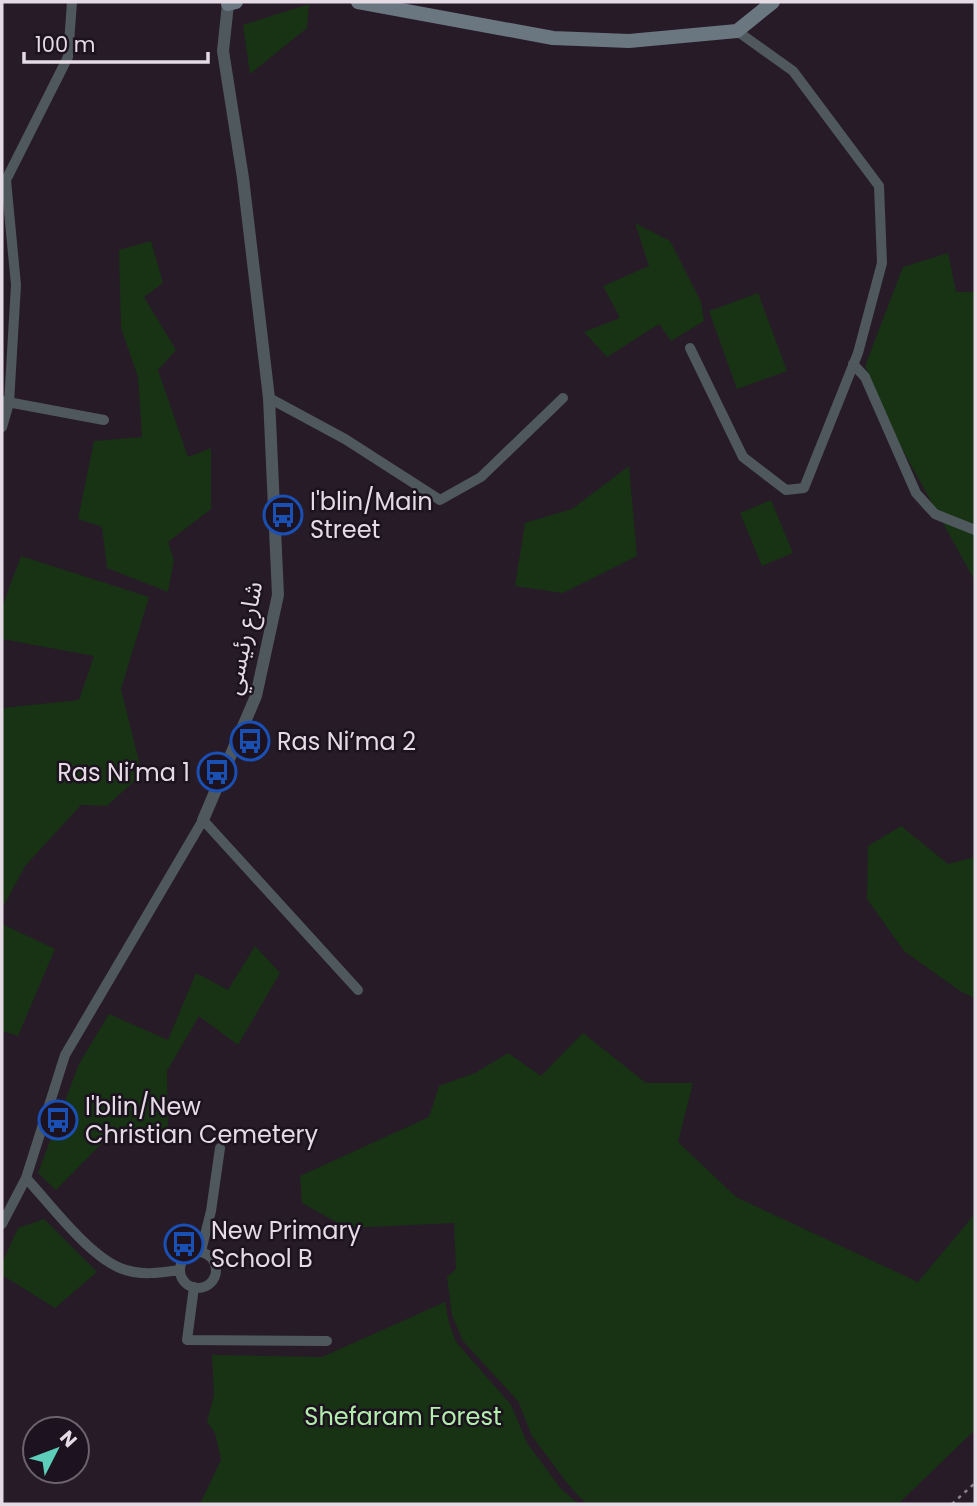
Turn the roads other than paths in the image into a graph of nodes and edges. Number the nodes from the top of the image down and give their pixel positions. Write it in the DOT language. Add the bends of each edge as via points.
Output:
graph roads {
  1 [pos="72,2"];
  2 [pos="358,2"];
  3 [pos="773,2"];
  4 [pos="231,3"];
  5 [pos="379,4"];
  6 [pos="737,31"];
  7 [pos="690,348"];
  8 [pos="853,364"];
  9 [pos="269,398"];
  10 [pos="563,398"];
  11 [pos="5,402"];
  12 [pos="104,420"];
  13 [pos="2,427"];
  14 [pos="975,530"];
  15 [pos="203,820"];
  16 [pos="358,990"];
  17 [pos="220,1148"];
  18 [pos="26,1178"];
  19 [pos="2,1224"];
  20 [pos="201,1251"];
  21 [pos="180,1270"];
  22 [pos="194,1287"];
  23 [pos="327,1341"];
  1 -- 11 [label="street" via="68,57 6,180 16,285"];
  2 -- 5 [label="main road"];
  3 -- 6 [label="main road"];
  4 -- 9 [label="street, شارع رئيسي" via="223,51"];
  5 -- 6 [label="main road" via="553,38 629,41"];
  6 -- 8 [label="street" via="793,71 879,186 882,263"];
  7 -- 8 [label="street" via="743,457 786,490 804,488"];
  8 -- 14 [label="street" via="865,377 916,494 934,514"];
  9 -- 10 [label="street" via="345,439 440,500 481,477"];
  9 -- 15 [label="street, شارع رئيسي" via="278,595 256,696"];
  11 -- 12 [label="street"];
  11 -- 13 [label="street"];
  15 -- 16 [label="street"];
  15 -- 18 [label="street, شارع رئيسي" via="65,1055"];
  17 -- 20 [label="street"];
  18 -- 19 [label="street, شارع رئيسي"];
  18 -- 21 [label="street" via="95,1253 121,1268 149,1274"];
  20 -- 21 [label="street" via="183,1258"];
  20 -- 22 [label="street" via="215,1261 216,1273 211,1283"];
  21 -- 22 [label="street" via="184,1281"];
  22 -- 23 [label="street" via="187,1340"];
}
